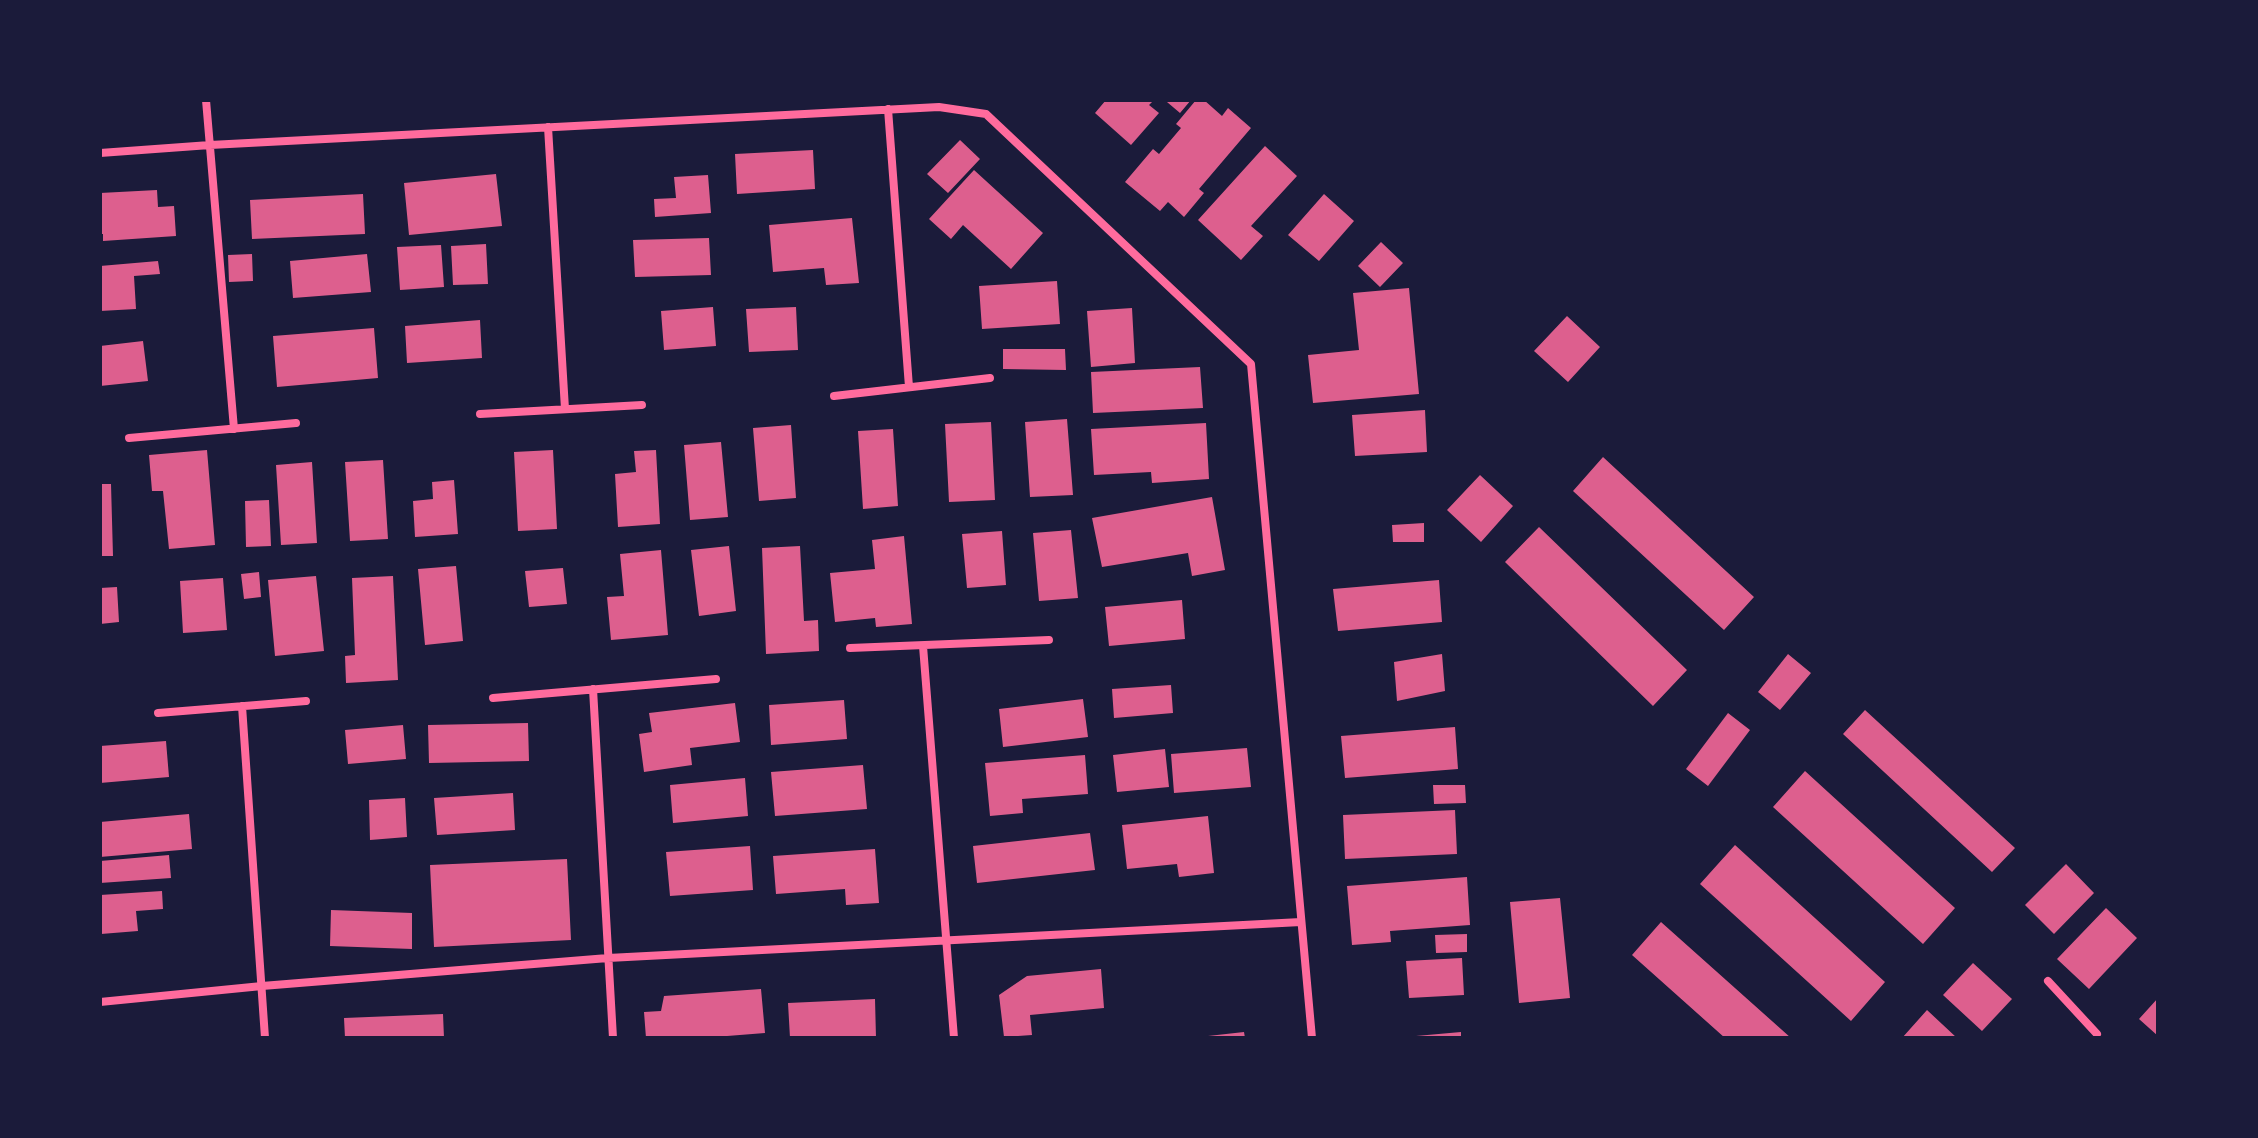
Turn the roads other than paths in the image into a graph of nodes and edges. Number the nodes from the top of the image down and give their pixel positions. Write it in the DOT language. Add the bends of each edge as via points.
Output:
graph roads {
  1 [pos="206,100"];
  2 [pos="888,109"];
  3 [pos="548,127"];
  4 [pos="210,145"];
  5 [pos="100,153"];
  6 [pos="990,378"];
  7 [pos="909,387"];
  8 [pos="834,396"];
  9 [pos="642,405"];
  10 [pos="565,409"];
  11 [pos="480,414"];
  12 [pos="296,423"];
  13 [pos="234,429"];
  14 [pos="129,438"];
  15 [pos="1049,640"];
  16 [pos="923,646"];
  17 [pos="850,648"];
  18 [pos="716,679"];
  19 [pos="593,689"];
  20 [pos="493,698"];
  21 [pos="306,701"];
  22 [pos="242,706"];
  23 [pos="158,713"];
  24 [pos="1301,922"];
  25 [pos="948,941"];
  26 [pos="608,958"];
  27 [pos="2048,981"];
  28 [pos="262,986"];
  29 [pos="100,1002"];
  30 [pos="2097,1037"];
  31 [pos="265,1038"];
  32 [pos="613,1038"];
  33 [pos="954,1038"];
  34 [pos="1312,1038"];
  1 -- 4 [label="street"];
  2 -- 3 [label="street"];
  2 -- 7 [label="street"];
  2 -- 24 [label="street" via="939,107 986,114 1251,364"];
  3 -- 4 [label="street"];
  3 -- 10 [label="street"];
  4 -- 5 [label="street"];
  4 -- 13 [label="street"];
  6 -- 7 [label="street"];
  7 -- 8 [label="street"];
  9 -- 10 [label="street"];
  10 -- 11 [label="street"];
  12 -- 13 [label="street"];
  13 -- 14 [label="street"];
  15 -- 16 [label="street"];
  16 -- 17 [label="street"];
  16 -- 25 [label="street"];
  18 -- 19 [label="street"];
  19 -- 20 [label="street"];
  19 -- 26 [label="street"];
  21 -- 22 [label="street"];
  22 -- 23 [label="street"];
  22 -- 28 [label="street"];
  24 -- 25 [label="street"];
  24 -- 34 [label="street"];
  25 -- 26 [label="street"];
  25 -- 33 [label="street"];
  26 -- 28 [label="street"];
  26 -- 32 [label="street"];
  27 -- 30 [label="street"];
  28 -- 29 [label="street"];
  28 -- 31 [label="street"];
}
